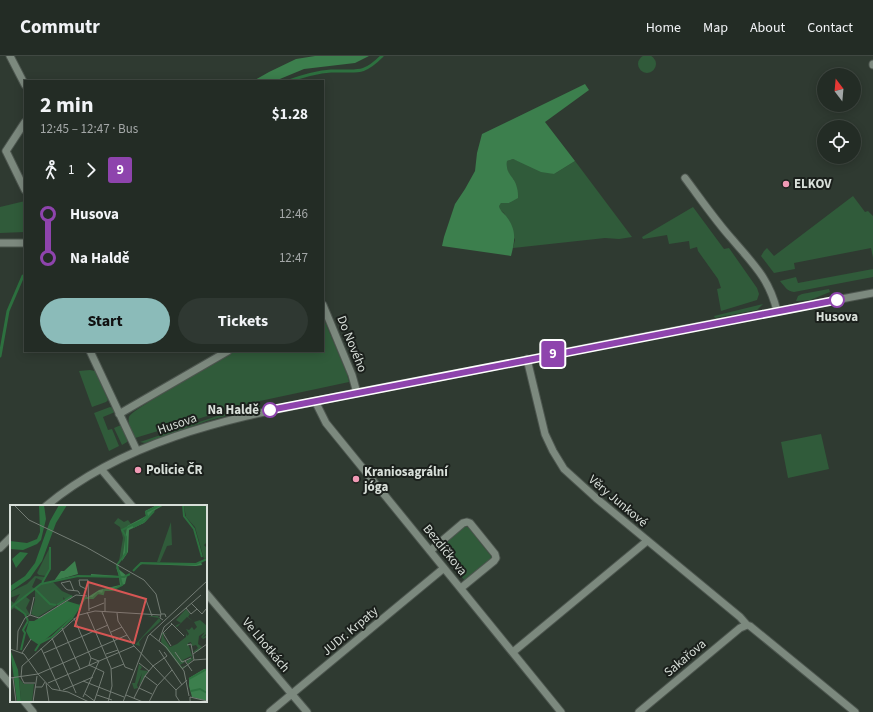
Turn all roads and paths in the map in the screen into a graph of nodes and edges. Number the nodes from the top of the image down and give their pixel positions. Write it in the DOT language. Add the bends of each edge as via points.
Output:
graph roads {
  1 [pos="10,56"];
  2 [pos="24,83"];
  3 [pos="24,123"];
  4 [pos="3,150"];
  5 [pos="685,178"];
  6 [pos="24,188"];
  7 [pos="0,243"];
  8 [pos="24,243"];
  9 [pos="873,293"];
  10 [pos="324,307"];
  11 [pos="777,311"];
  12 [pos="90,352"];
  13 [pos="226,352"];
  14 [pos="527,359"];
  15 [pos="357,393"];
  16 [pos="315,401"];
  17 [pos="119,414"];
  18 [pos="137,451"];
  19 [pos="101,469"];
  20 [pos="47,505"];
  21 [pos="131,505"];
  22 [pos="10,538"];
  23 [pos="647,541"];
  24 [pos="0,548"];
  25 [pos="430,551"];
  26 [pos="444,568"];
  27 [pos="461,588"];
  28 [pos="207,594"];
  29 [pos="747,625"];
  30 [pos="513,652"];
  31 [pos="0,672"];
  32 [pos="10,684"];
  33 [pos="292,694"];
  34 [pos="25,702"];
  35 [pos="34,712"];
  36 [pos="270,712"];
  37 [pos="307,712"];
  38 [pos="561,712"];
  39 [pos="639,712"];
  40 [pos="855,712"];
  1 -- 2 [label="street"];
  3 -- 4 [label="street"];
  4 -- 6 [label="street"];
  5 -- 11 [label="street" via="762,276 771,291"];
  7 -- 8 [label="street"];
  9 -- 11 [label="street, Husova"];
  10 -- 15 [label="street, Do Nového"];
  11 -- 14 [label="street, Husova"];
  12 -- 17 [label="street"];
  13 -- 17 [label="street"];
  14 -- 15 [label="street, Husova"];
  14 -- 23 [label="street, Věry Junkové" via="545,434 559,462 571,476"];
  15 -- 16 [label="street, Husova"];
  16 -- 18 [label="street, Husova" via="218,423"];
  16 -- 25 [label="street, Bezdíčkova" via="326,423"];
  17 -- 18 [label="street"];
  18 -- 19 [label="street, Husova"];
  19 -- 20 [label="street, Husova"];
  19 -- 21 [label="street"];
  22 -- 24 [label="street"];
  23 -- 29 [label="street, Věry Junkové"];
  23 -- 30 [label="street"];
  25 -- 26 [label="street, Bezdíčkova"];
  25 -- 27 [label="street" via="463,524 470,524 495,554 495,559"];
  26 -- 27 [label="street, Bezdíčkova"];
  26 -- 33 [label="street, JUDr. Krpaty"];
  27 -- 30 [label="street, Bezdíčkova"];
  28 -- 33 [label="street, Ve Lhotkách"];
  29 -- 39 [label="street, Sakařova" via="740,628"];
  29 -- 40 [label="street, Věry Junkové" via="754,628"];
  30 -- 38 [label="street, Bezdíčkova"];
  31 -- 32 [label="street"];
  33 -- 36 [label="street, JUDr. Krpaty"];
  33 -- 37 [label="street, Ve Lhotkách"];
  34 -- 35 [label="street"];
}
